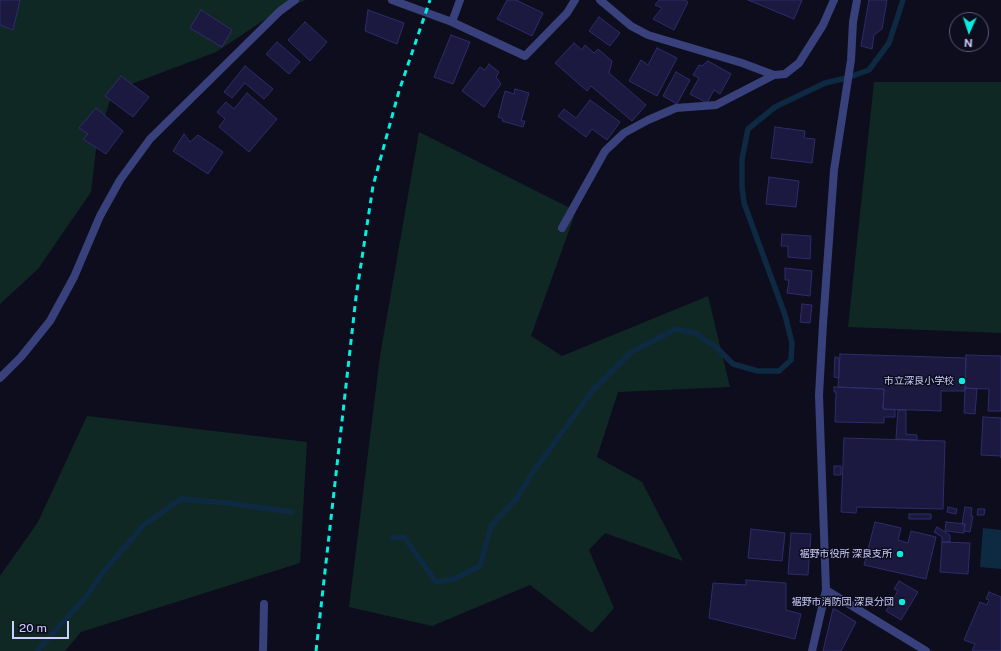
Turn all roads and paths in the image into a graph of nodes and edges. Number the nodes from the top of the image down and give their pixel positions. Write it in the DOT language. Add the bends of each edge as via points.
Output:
graph roads {
  1 [pos="295,0"];
  2 [pos="392,0"];
  3 [pos="460,0"];
  4 [pos="574,0"];
  5 [pos="600,0"];
  6 [pos="834,0"];
  7 [pos="857,0"];
  8 [pos="452,22"];
  9 [pos="774,75"];
  10 [pos="562,228"];
  11 [pos="0,378"];
  12 [pos="826,590"];
  13 [pos="264,604"];
  14 [pos="263,651"];
  15 [pos="812,651"];
  16 [pos="926,651"];
  1 -- 11 [label="street" via="280,11 150,139 120,180 100,216 74,277 50,321"];
  2 -- 8 [label="street"];
  3 -- 8 [label="street"];
  4 -- 8 [label="street" via="567,13 525,56"];
  5 -- 9 [label="street" via="631,26 648,35 742,62"];
  6 -- 9 [label="street" via="820,31 799,63 785,74"];
  7 -- 12 [label="street" via="851,60 834,170 819,395"];
  9 -- 10 [label="street" via="716,105 676,108 624,133 605,151"];
  12 -- 15 [label="street"];
  12 -- 16 [label="street"];
  13 -- 14 [label="street"];
}
